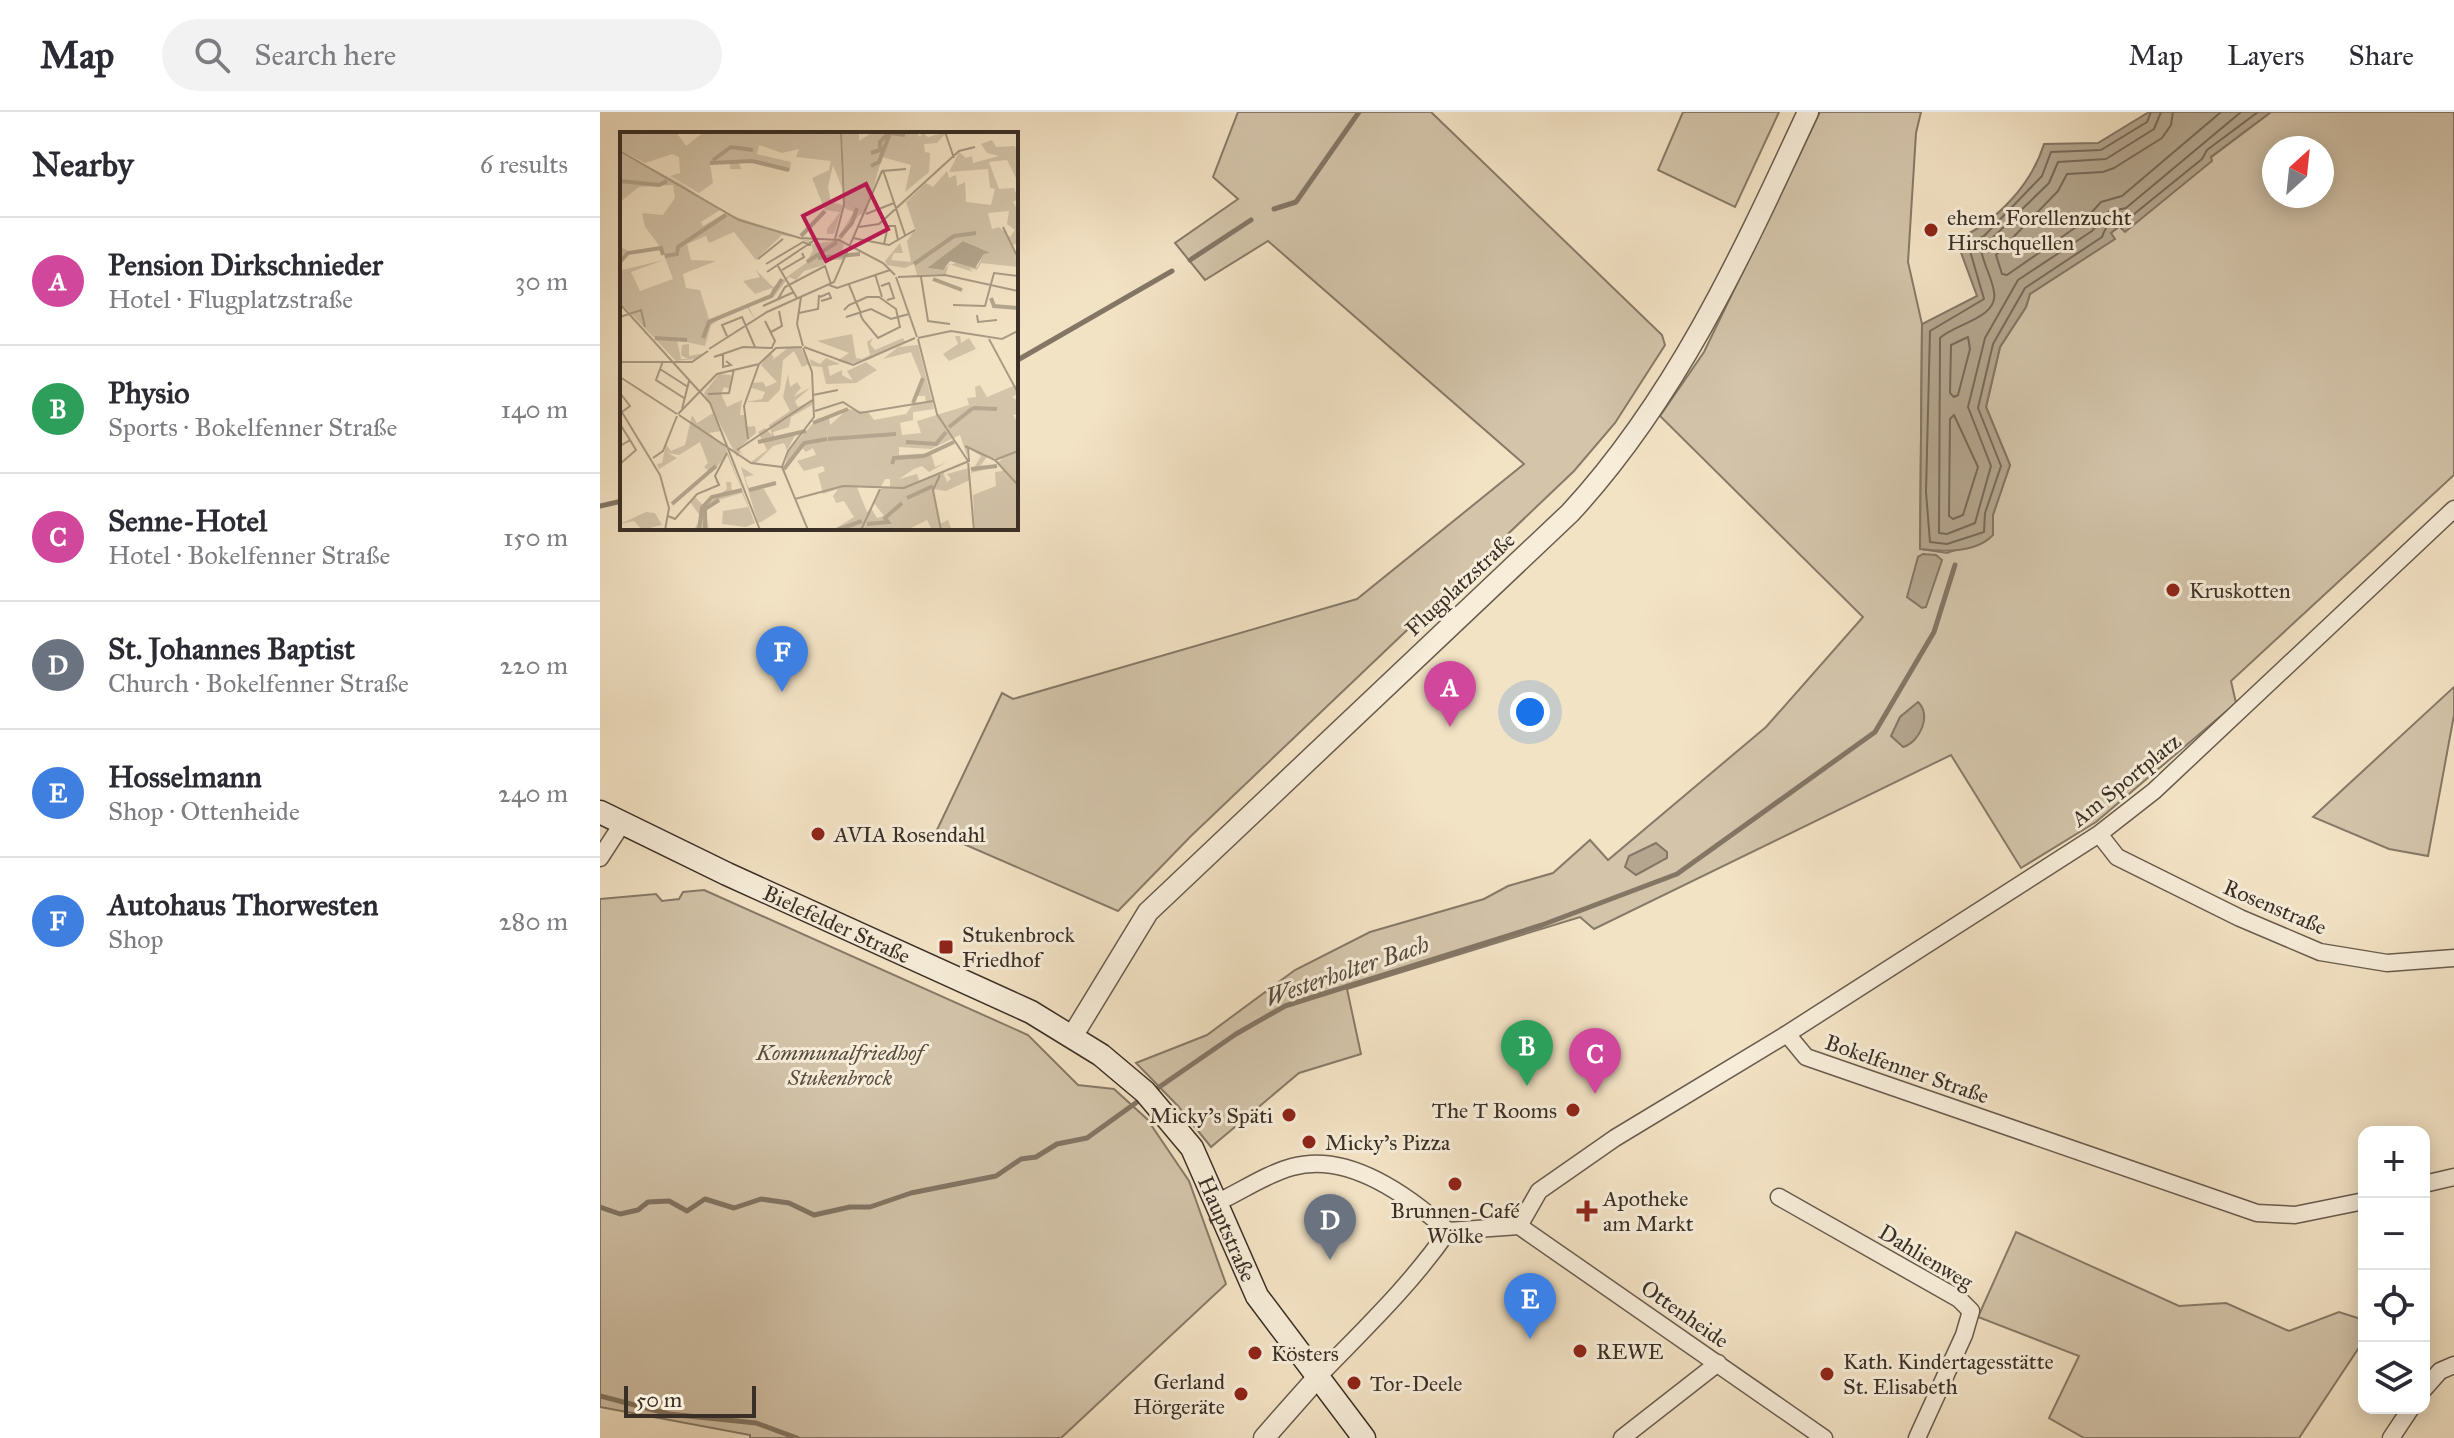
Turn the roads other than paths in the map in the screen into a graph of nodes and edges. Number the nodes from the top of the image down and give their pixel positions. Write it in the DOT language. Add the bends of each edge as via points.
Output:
graph roads {
  1 [pos="1808,112"];
  2 [pos="2454,509"];
  3 [pos="600,812"];
  4 [pos="622,824"];
  5 [pos="2099,834"];
  6 [pos="600,858"];
  7 [pos="2454,958"];
  8 [pos="1787,1034"];
  9 [pos="1073,1035"];
  10 [pos="2454,1177"];
  11 [pos="2430,1183"];
  12 [pos="1779,1197"];
  13 [pos="1218,1202"];
  14 [pos="2358,1202"];
  15 [pos="1519,1226"];
  16 [pos="1448,1231"];
  17 [pos="1718,1363"];
  18 [pos="2454,1365"];
  19 [pos="1317,1378"];
  20 [pos="2430,1382"];
  21 [pos="2407,1414"];
  22 [pos="1264,1438"];
  23 [pos="1364,1438"];
  24 [pos="1622,1438"];
  25 [pos="1824,1438"];
  26 [pos="1917,1438"];
  27 [pos="2391,1438"];
  1 -- 9 [label="street, Flugplatzstraße" via="1692,349 1623,451 1570,513 1153,905"];
  2 -- 5 [label="street, Am Sportplatz" via="2154,791"];
  3 -- 4 [label="main road, Bielefelder Straße"];
  4 -- 6 [label="street"];
  4 -- 9 [label="main road, Bielefelder Straße"];
  5 -- 7 [label="street, Rosenstraße" via="2117,857 2320,952 2387,963"];
  5 -- 8 [label="street, Am Sportplatz"];
  8 -- 14 [label="street, Bokelfenner Straße" via="1806,1057 2257,1213 2295,1215"];
  8 -- 15 [label="street" via="1539,1191"];
  9 -- 13 [label="main road, Hauptstraße" via="1127,1075 1162,1110 1192,1148"];
  10 -- 11 [label="street"];
  12 -- 26 [label="street, Dahlienweg" via="1959,1299 1971,1311"];
  13 -- 16 [label="street" via="1292,1167 1322,1164 1356,1171 1385,1185"];
  13 -- 19 [label="main road, Hauptstraße" via="1257,1296"];
  15 -- 16 [label="street"];
  15 -- 17 [label="street, Ottenheide"];
  16 -- 19 [label="street" via="1405,1289"];
  17 -- 24 [label="street"];
  17 -- 25 [label="street, Ottenheide"];
  18 -- 20 [label="street"];
  19 -- 22 [label="street"];
  19 -- 23 [label="main road, Hauptstraße"];
  21 -- 27 [label="street"];
}
